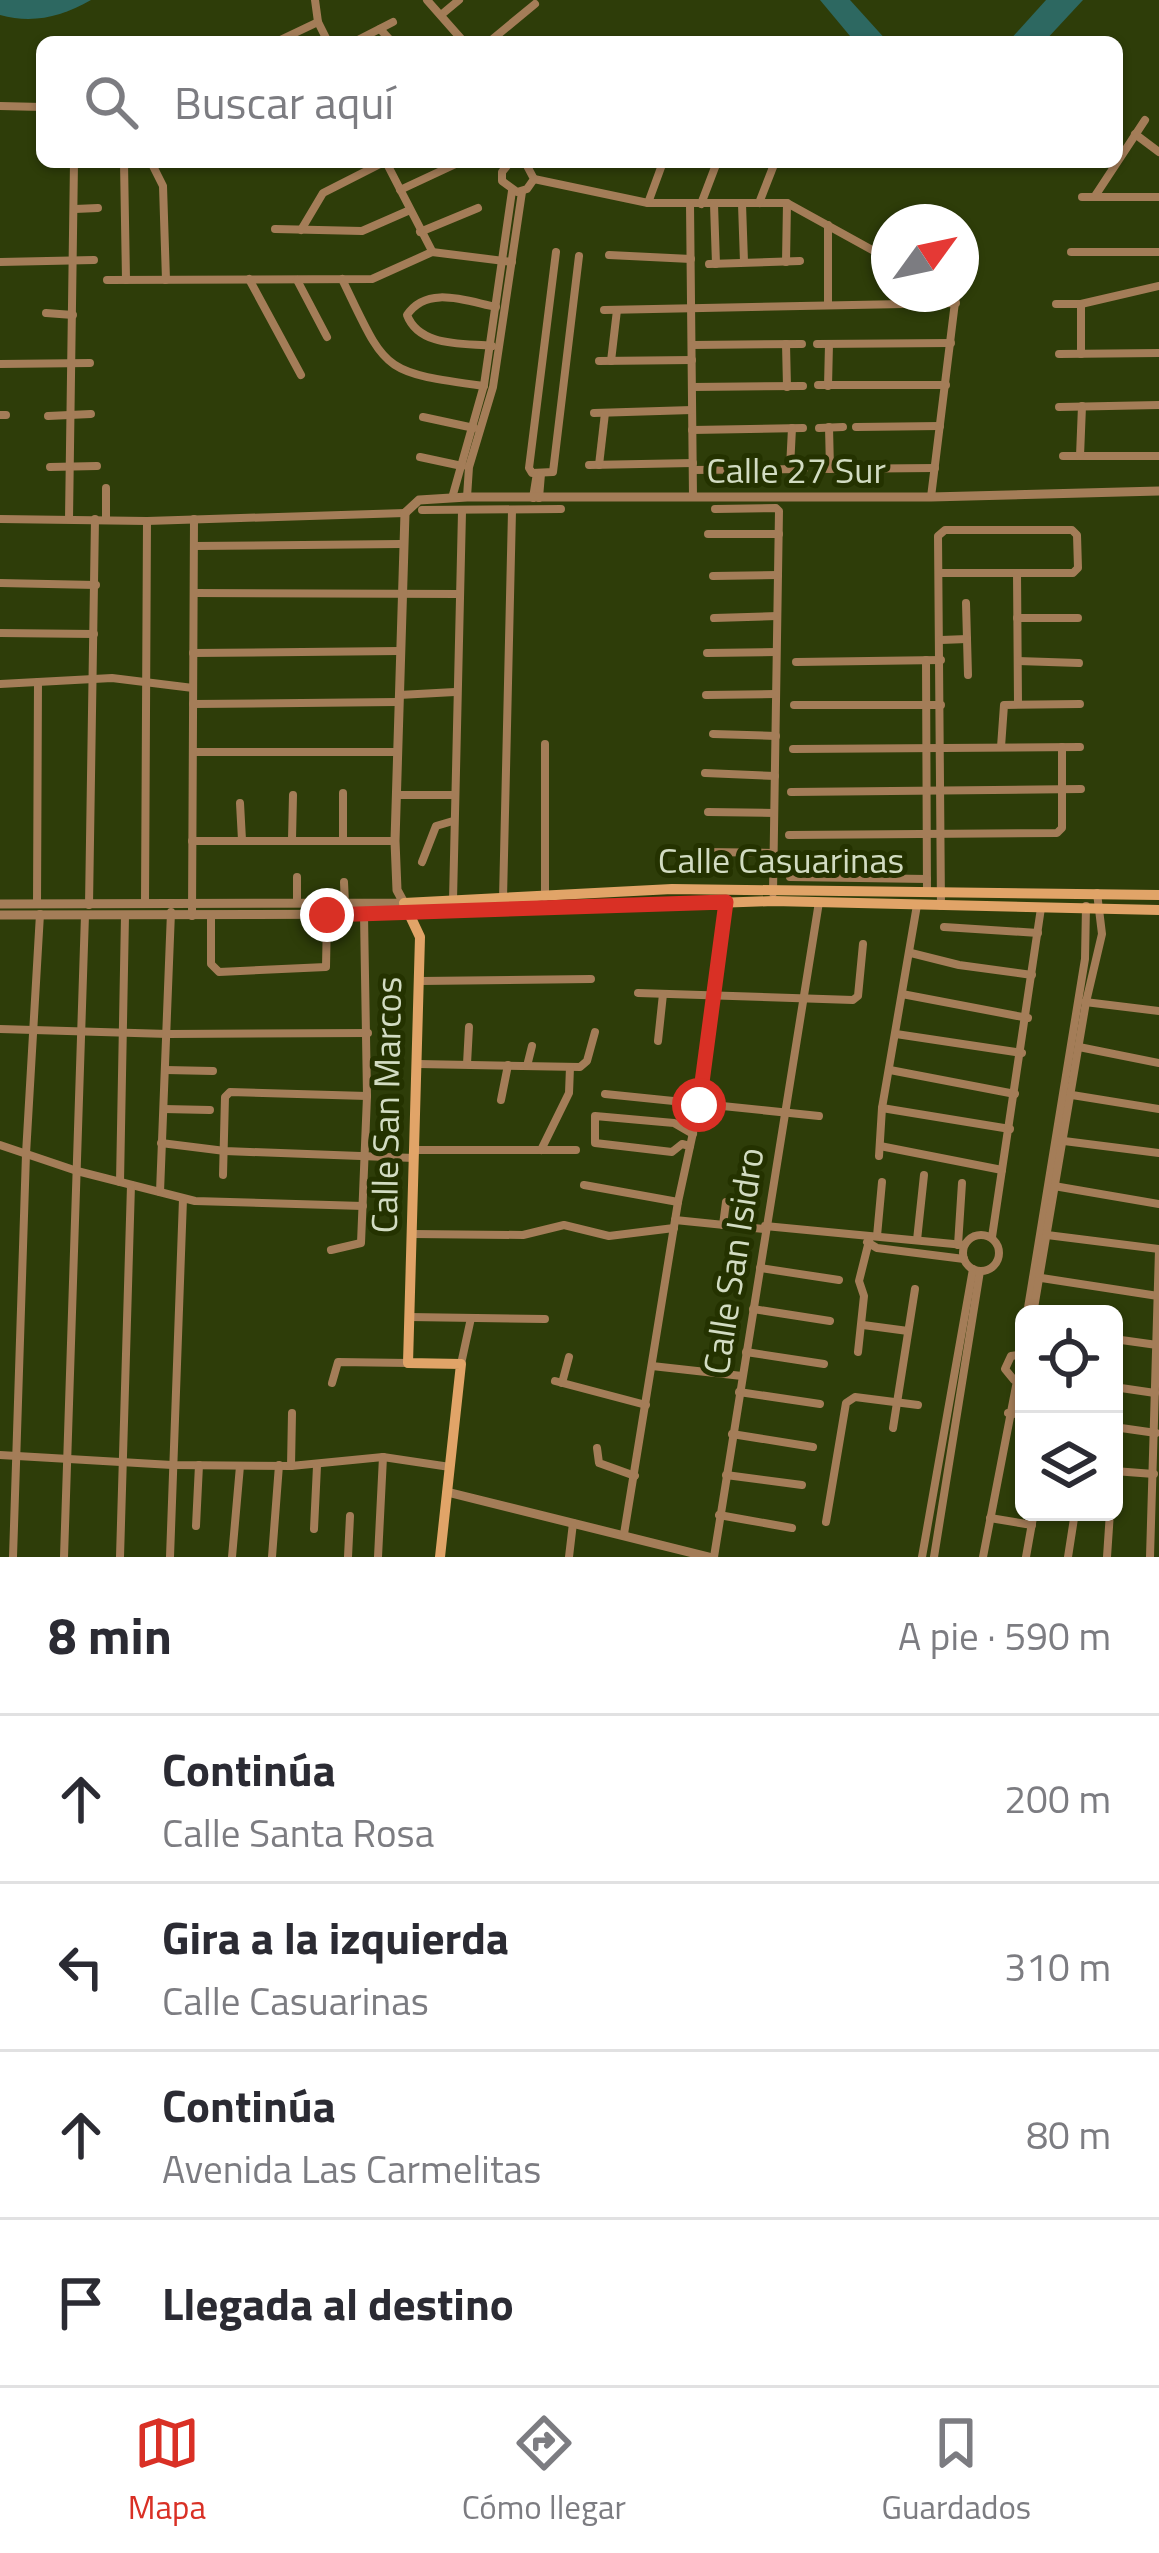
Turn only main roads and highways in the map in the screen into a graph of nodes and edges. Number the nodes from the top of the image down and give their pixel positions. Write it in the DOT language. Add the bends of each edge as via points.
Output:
graph roads {
  1 [pos="773,895"];
  2 [pos="1159,895"];
  3 [pos="407,909"];
  4 [pos="1159,910"];
  5 [pos="440,1557"];
  1 -- 2 [label="main road, Calle Casuarinas" via="932,886"];
  1 -- 3 [label="main road, Calle Casuarinas"];
  1 -- 3 [label="main road, Calle Casuarinas" via="672,889"];
  1 -- 4 [label="main road, Calle Casuarinas"];
  3 -- 5 [label="main road, Calle San Marcos" via="420,937 408,1363 461,1364"];
}
